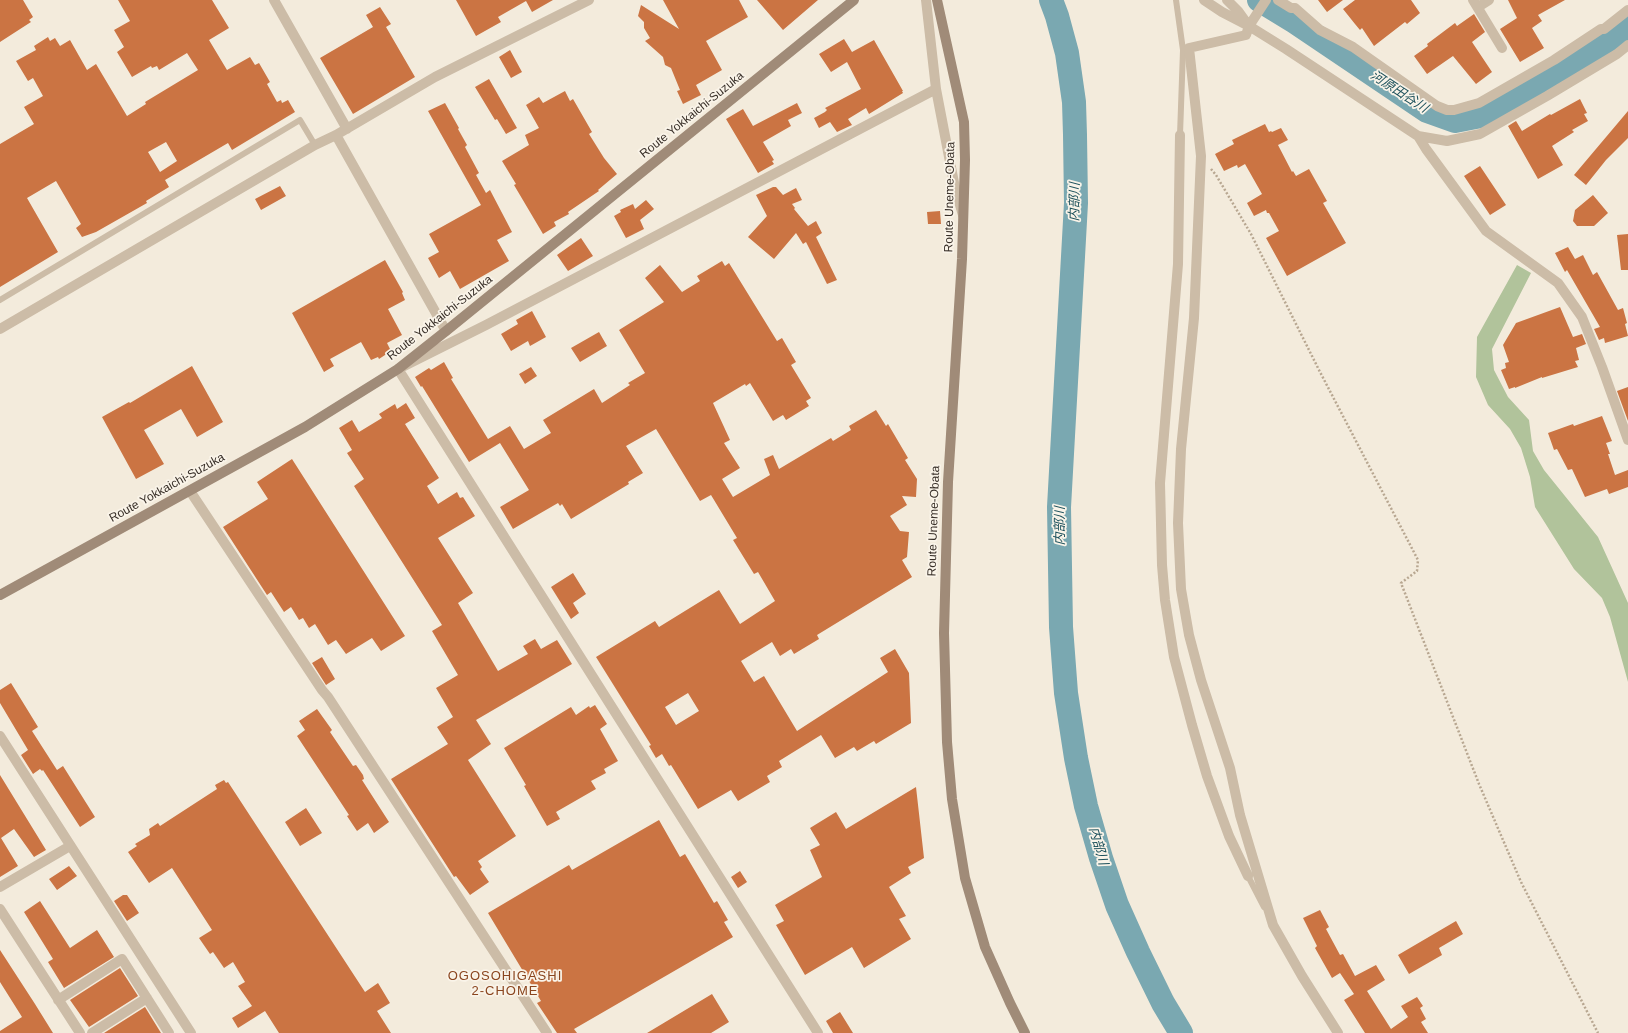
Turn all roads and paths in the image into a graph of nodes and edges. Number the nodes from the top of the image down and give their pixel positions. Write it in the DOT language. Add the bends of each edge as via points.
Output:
graph roads {
  1 [pos="274,0"];
  2 [pos="589,0"];
  3 [pos="854,0"];
  4 [pos="926,0"];
  5 [pos="936,0"];
  6 [pos="1176,0"];
  7 [pos="1204,0"];
  8 [pos="1227,0"];
  9 [pos="1266,0"];
  10 [pos="1278,0"];
  11 [pos="1489,0"];
  12 [pos="1475,4"];
  13 [pos="1628,10"];
  14 [pos="1249,26"];
  15 [pos="1628,45"];
  16 [pos="1502,48"];
  17 [pos="1186,49"];
  18 [pos="936,89"];
  19 [pos="347,129"];
  20 [pos="336,135"];
  21 [pos="1180,135"];
  22 [pos="1418,136"];
  23 [pos="315,145"];
  24 [pos="1201,156"];
  25 [pos="964,219"];
  26 [pos="0,300"];
  27 [pos="0,329"];
  28 [pos="446,332"];
  29 [pos="398,369"];
  30 [pos="1628,440"];
  31 [pos="190,491"];
  32 [pos="0,595"];
  33 [pos="0,736"];
  34 [pos="70,846"];
  35 [pos="1248,876"];
  36 [pos="0,887"];
  37 [pos="0,909"];
  38 [pos="1273,925"];
  39 [pos="147,998"];
  40 [pos="58,1000"];
  41 [pos="80,1033"];
  42 [pos="92,1033"];
  43 [pos="169,1033"];
  44 [pos="192,1033"];
  45 [pos="547,1033"];
  46 [pos="818,1033"];
  47 [pos="1025,1033"];
  48 [pos="1338,1033"];
  49 [pos="1598,1033"];
  1 -- 19 [label="street"];
  2 -- 19 [label="street" via="435,77"];
  3 -- 28 [label="main road, Route Yokkaichi-Suzuka"];
  4 -- 18 [label="street"];
  5 -- 25 [label="main road, Route Uneme-Obata" via="964,122"];
  6 -- 17 [label="lane"];
  7 -- 14 [label="street"];
  8 -- 14 [label="street"];
  9 -- 14 [label="street"];
  10 -- 13 [label="street" via="1295,8 1320,30 1352,47 1437,106 1447,110 1479,103 1604,29"];
  11 -- 12 [label="street"];
  12 -- 16 [label="street"];
  14 -- 17 [label="street" via="1246,35"];
  14 -- 22 [label="street"];
  15 -- 22 [label="street" via="1553,93 1480,134 1447,141"];
  17 -- 21 [label="lane"];
  17 -- 24 [label="street"];
  18 -- 25 [label="street" via="955,188"];
  18 -- 29 [label="street" via="493,322"];
  19 -- 20 [label="street"];
  20 -- 23 [label="street"];
  20 -- 28 [label="street"];
  21 -- 35 [label="street" via="1178,264 1160,483 1162,572 1174,657 1192,725 1229,836"];
  22 -- 30 [label="street" via="1486,231 1558,283 1582,317"];
  23 -- 26 [label="lane" via="300,120"];
  23 -- 27 [label="street"];
  24 -- 38 [label="street" via="1194,318 1178,522 1181,590 1201,680 1230,768 1240,815"];
  24 -- 49 [label="path" via="1216,175 1251,234 1418,560 1417,572 1401,583 1479,784 1521,882"];
  25 -- 47 [label="main road, Route Uneme-Obata" via="948,482 944,633 947,742 952,799 965,878 985,947"];
  28 -- 29 [label="main road, Route Yokkaichi-Suzuka"];
  29 -- 31 [label="main road, Route Yokkaichi-Suzuka" via="306,427"];
  29 -- 46 [label="street"];
  31 -- 32 [label="main road, Route Yokkaichi-Suzuka"];
  31 -- 45 [label="street"];
  33 -- 34 [label="street"];
  34 -- 36 [label="street"];
  34 -- 44 [label="street"];
  35 -- 38 [label="lane"];
  37 -- 40 [label="street"];
  38 -- 48 [label="street"];
  39 -- 40 [label="street" via="122,959"];
  39 -- 42 [label="street"];
  39 -- 43 [label="street"];
  40 -- 41 [label="street"];
}
